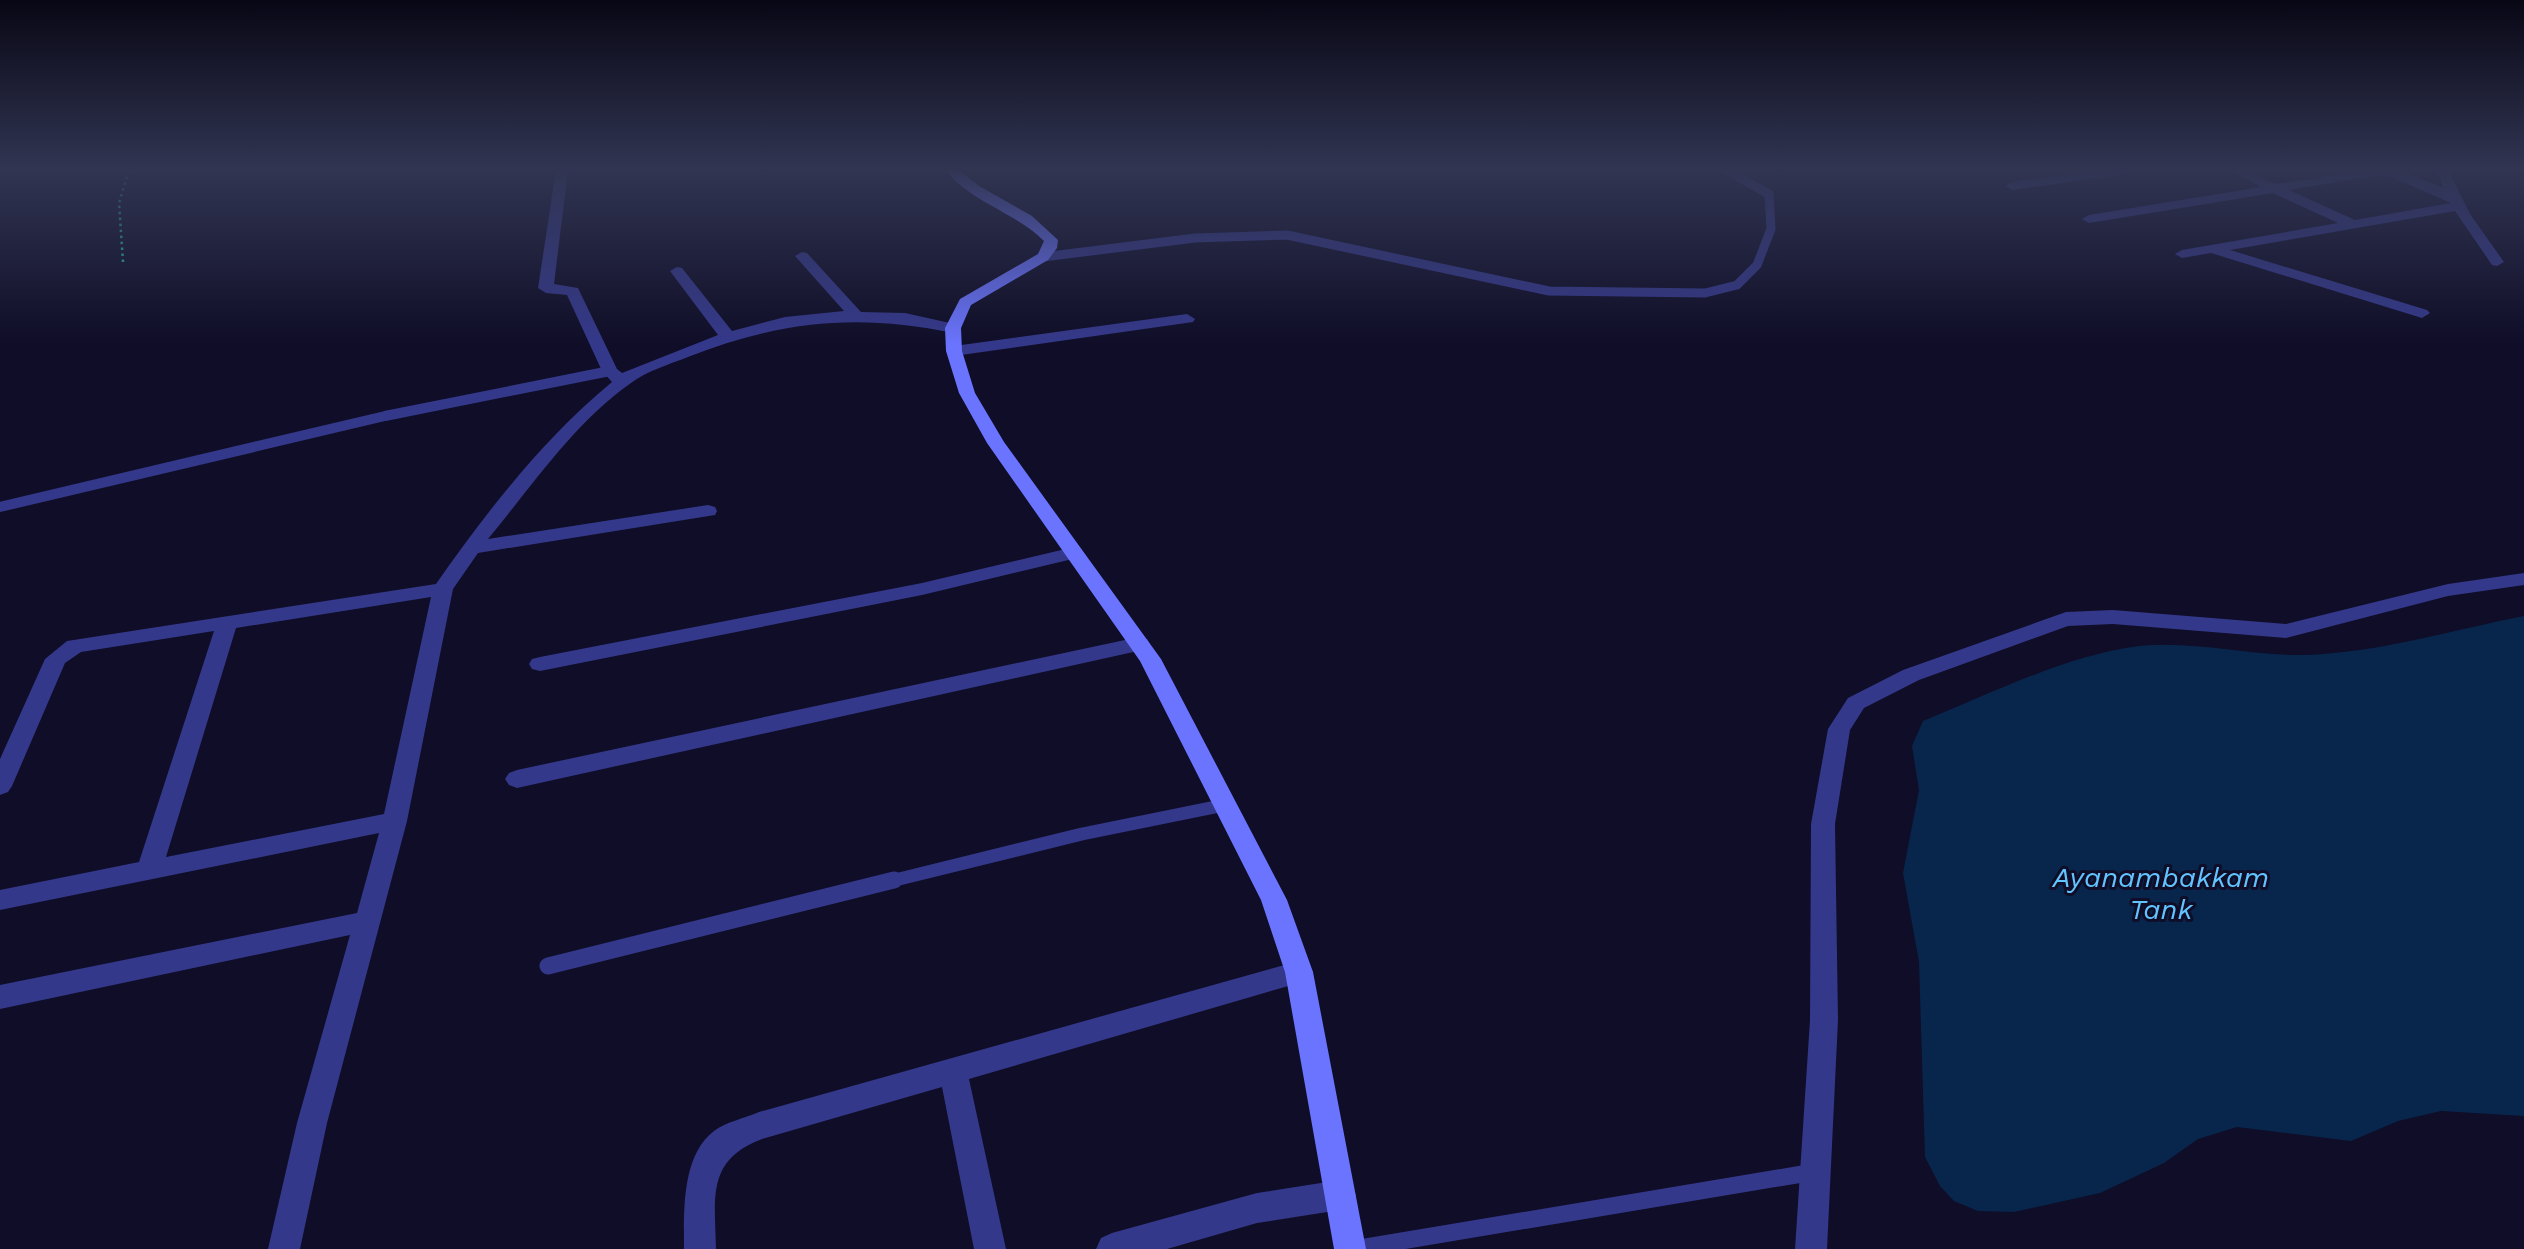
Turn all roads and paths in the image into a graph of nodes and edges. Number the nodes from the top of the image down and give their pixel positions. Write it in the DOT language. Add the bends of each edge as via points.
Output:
graph roads {
  1 [pos="119,228"];
  2 [pos="554,228"];
  3 [pos="1041,228"];
  4 [pos="1772,228"];
  5 [pos="2320,228"];
  6 [pos="2475,228"];
  7 [pos="2210,248"];
  8 [pos="2182,254"];
  9 [pos="802,256"];
  10 [pos="1043,257"];
  11 [pos="124,262"];
  12 [pos="2497,262"];
  13 [pos="677,271"];
  14 [pos="2422,313"];
  15 [pos="857,317"];
  16 [pos="1187,319"];
  17 [pos="953,328"];
  18 [pos="728,337"];
  19 [pos="954,351"];
  20 [pos="616,376"];
  21 [pos="0,507"];
  22 [pos="708,511"];
  23 [pos="471,548"];
  24 [pos="1074,553"];
  25 [pos="2524,579"];
  26 [pos="443,589"];
  27 [pos="228,621"];
  28 [pos="1139,644"];
  29 [pos="540,664"];
  30 [pos="517,779"];
  31 [pos="0,786"];
  32 [pos="1225,805"];
  33 [pos="395,821"];
  34 [pos="149,873"];
  35 [pos="0,900"];
  36 [pos="367,921"];
  37 [pos="548,966"];
  38 [pos="1299,972"];
  39 [pos="0,997"];
  40 [pos="953,1071"];
  41 [pos="1815,1172"];
  42 [pos="1340,1195"];
  43 [pos="284,1249"];
  44 [pos="700,1249"];
  45 [pos="990,1249"];
  46 [pos="1112,1249"];
  47 [pos="1352,1249"];
  48 [pos="1811,1249"];
  1 -- 11 [label="path"];
  2 -- 20 [label="street" via="546,288 573,292"];
  3 -- 10 [label="street" via="1051,240"];
  4 -- 10 [label="lane" via="1771,239 1742,282 1705,293 1549,292 1287,235 1180,238"];
  5 -- 7 [label="street"];
  6 -- 12 [label="street"];
  7 -- 8 [label="street"];
  7 -- 14 [label="street"];
  9 -- 15 [label="street"];
  10 -- 17 [label="street" via="965,302"];
  13 -- 18 [label="street"];
  15 -- 17 [label="street" via="905,318"];
  15 -- 18 [label="street" via="785,322"];
  16 -- 19 [label="street"];
  17 -- 19 [label="street"];
  18 -- 20 [label="street"];
  19 -- 24 [label="street" via="967,393 984,423"];
  20 -- 21 [label="lane" via="385,416"];
  20 -- 23 [label="street"];
  22 -- 23 [label="street"];
  23 -- 26 [label="street"];
  24 -- 28 [label="street"];
  24 -- 29 [label="street" via="922,589"];
  25 -- 41 [label="street" via="2448,590 2286,631 2113,617 2066,619 1911,675 1856,703 1839,729 1823,824 1824,1020"];
  26 -- 27 [label="street"];
  26 -- 33 [label="street"];
  27 -- 31 [label="street" via="75,646 56,659"];
  27 -- 34 [label="street"];
  28 -- 30 [label="street"];
  28 -- 32 [label="street"];
  32 -- 37 [label="lane" via="1082,834"];
  32 -- 38 [label="street" via="1274,900"];
  33 -- 34 [label="street"];
  33 -- 36 [label="street"];
  34 -- 35 [label="street"];
  36 -- 39 [label="street"];
  36 -- 43 [label="street" via="312,1123"];
  38 -- 40 [label="street"];
  38 -- 42 [label="street"];
  40 -- 44 [label="street" via="759,1126 723,1142 709,1160 700,1209"];
  40 -- 45 [label="street"];
  41 -- 47 [label="lane"];
  41 -- 48 [label="street"];
  42 -- 46 [label="street" via="1257,1208"];
  42 -- 47 [label="street"];
}
